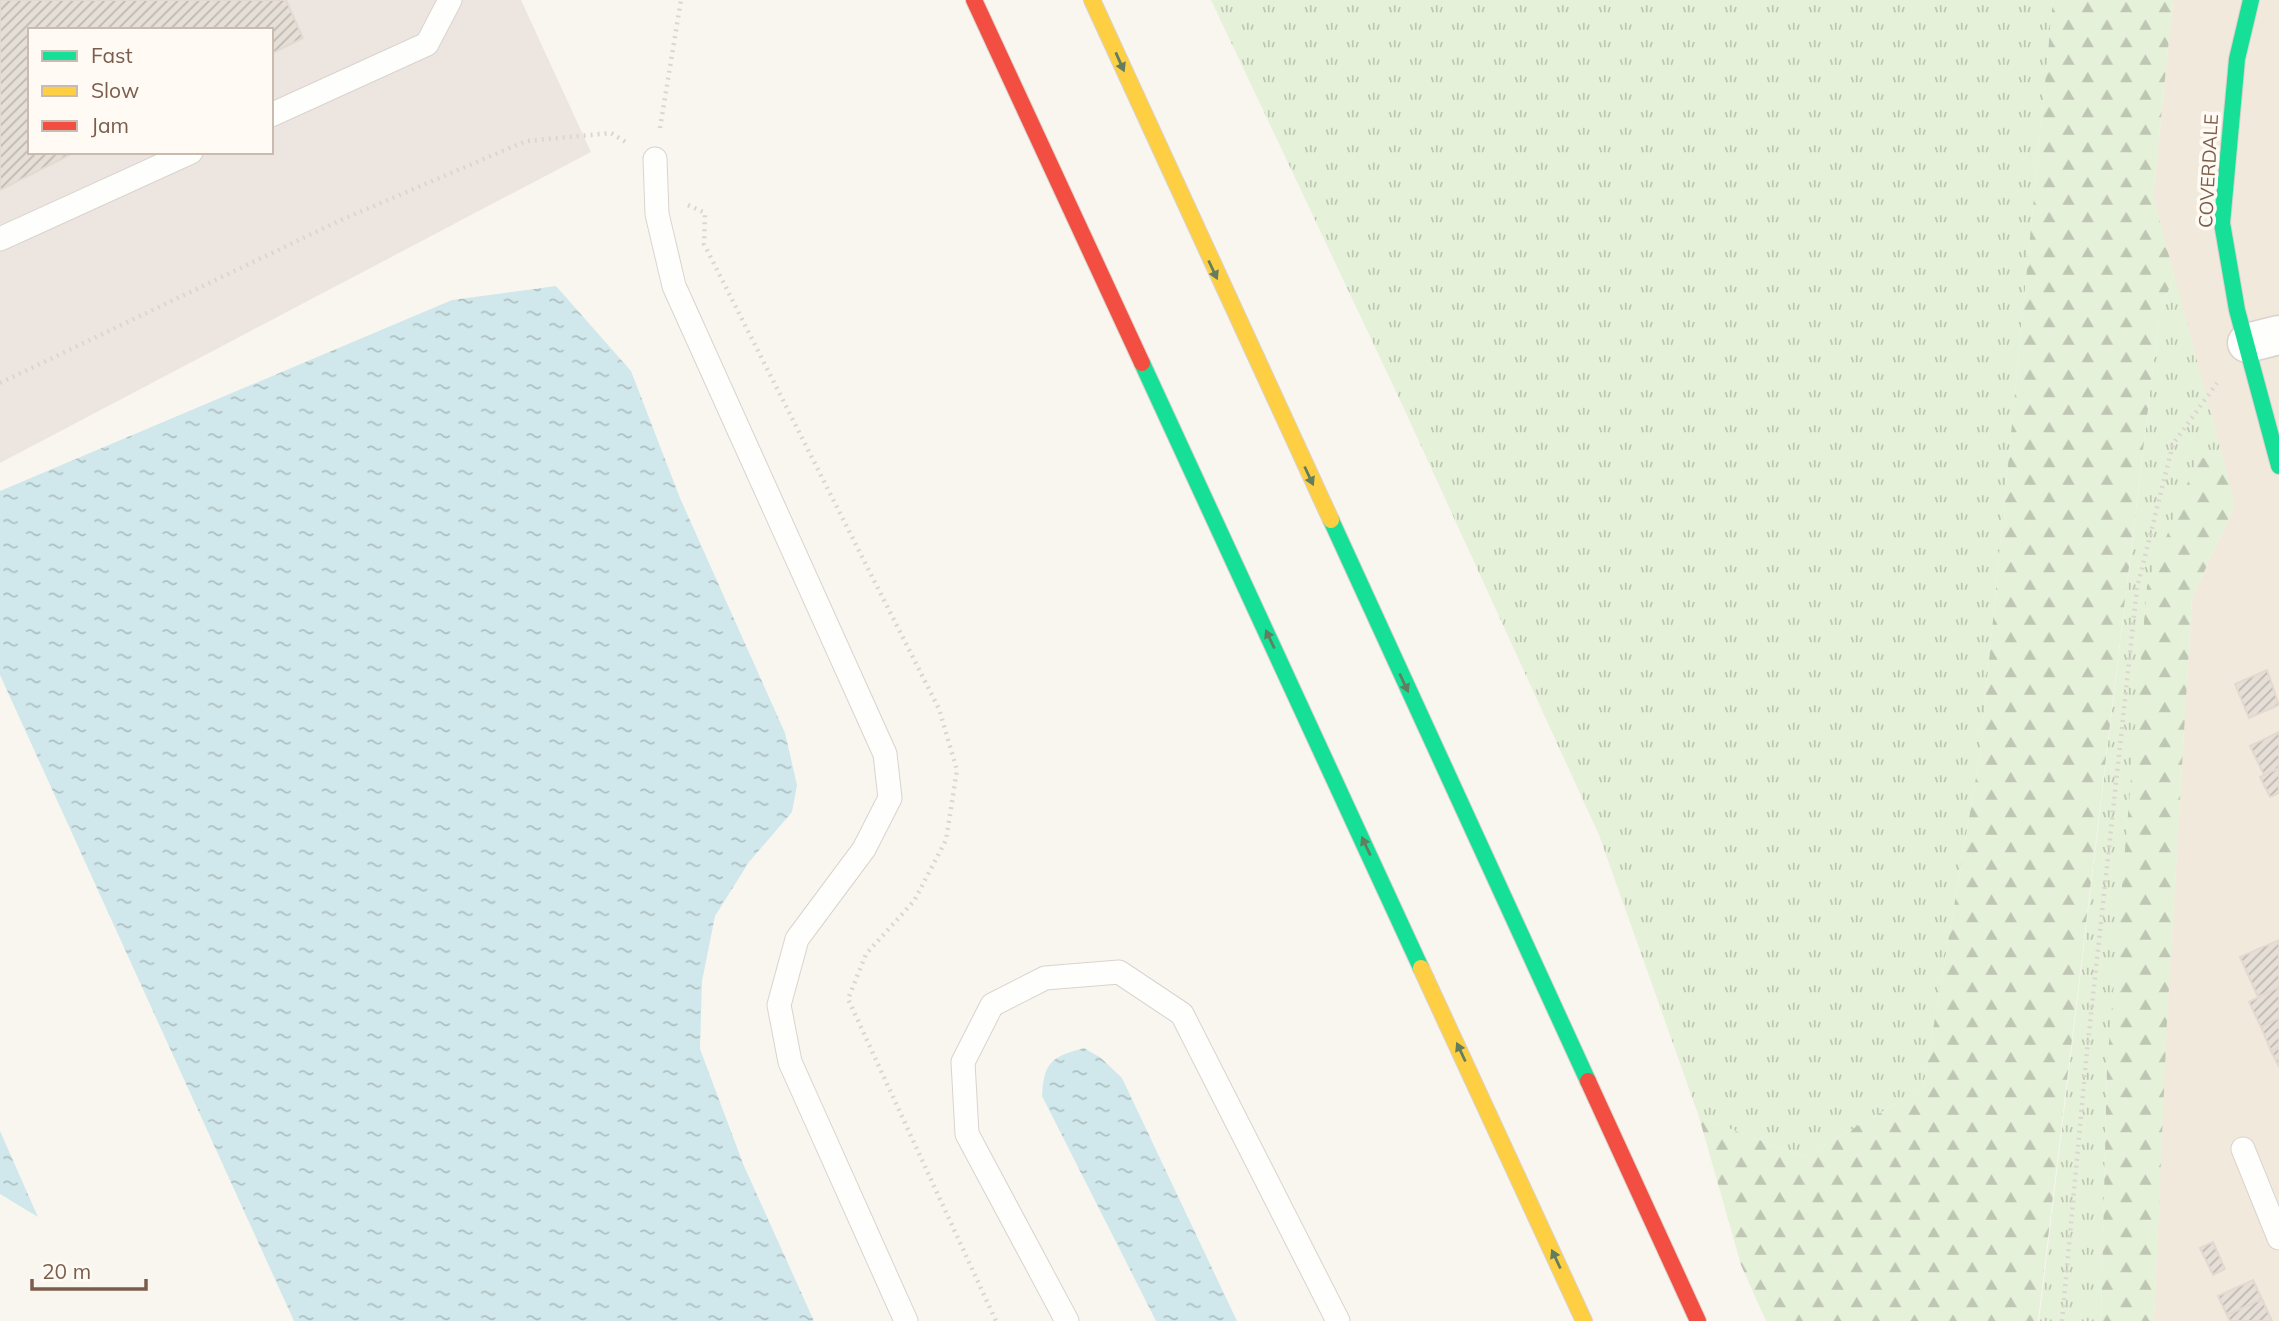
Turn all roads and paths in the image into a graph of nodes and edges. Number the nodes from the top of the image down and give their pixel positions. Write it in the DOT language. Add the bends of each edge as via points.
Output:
graph roads {
  1 [pos="450,0"];
  2 [pos="681,0"];
  3 [pos="974,0"];
  4 [pos="1092,0"];
  5 [pos="2251,0"];
  6 [pos="273,114"];
  7 [pos="187,154"];
  8 [pos="654,159"];
  9 [pos="0,239"];
  10 [pos="2263,339"];
  11 [pos="0,383"];
  12 [pos="2279,466"];
  13 [pos="2243,1149"];
  14 [pos="2279,1238"];
  15 [pos="906,1321"];
  16 [pos="1067,1321"];
  17 [pos="1338,1321"];
  18 [pos="1584,1321"];
  19 [pos="1698,1321"];
  20 [pos="2062,1321"];
  1 -- 6 [label="lane" via="427,44"];
  2 -- 8 [label="path"];
  18 -- 3 [label="main road, one-way"];
  4 -- 19 [label="main road, one-way"];
  5 -- 10 [label="main road, COVERDALE" via="2237,59 2222,223 2237,310"];
  7 -- 9 [label="lane"];
  8 -- 11 [label="path" via="611,133 526,141 341,220"];
  8 -- 15 [label="lane" via="657,214 674,286 885,754 890,798 864,849 797,939 779,1005 790,1062"];
  10 -- 12 [label="main road, COVERDALE"];
  10 -- 20 [label="path" via="2173,444 2137,588"];
  13 -- 14 [label="lane"];
  16 -- 17 [label="lane" via="967,1134 963,1062 992,1005 1045,978 1119,972 1182,1014"];
}
